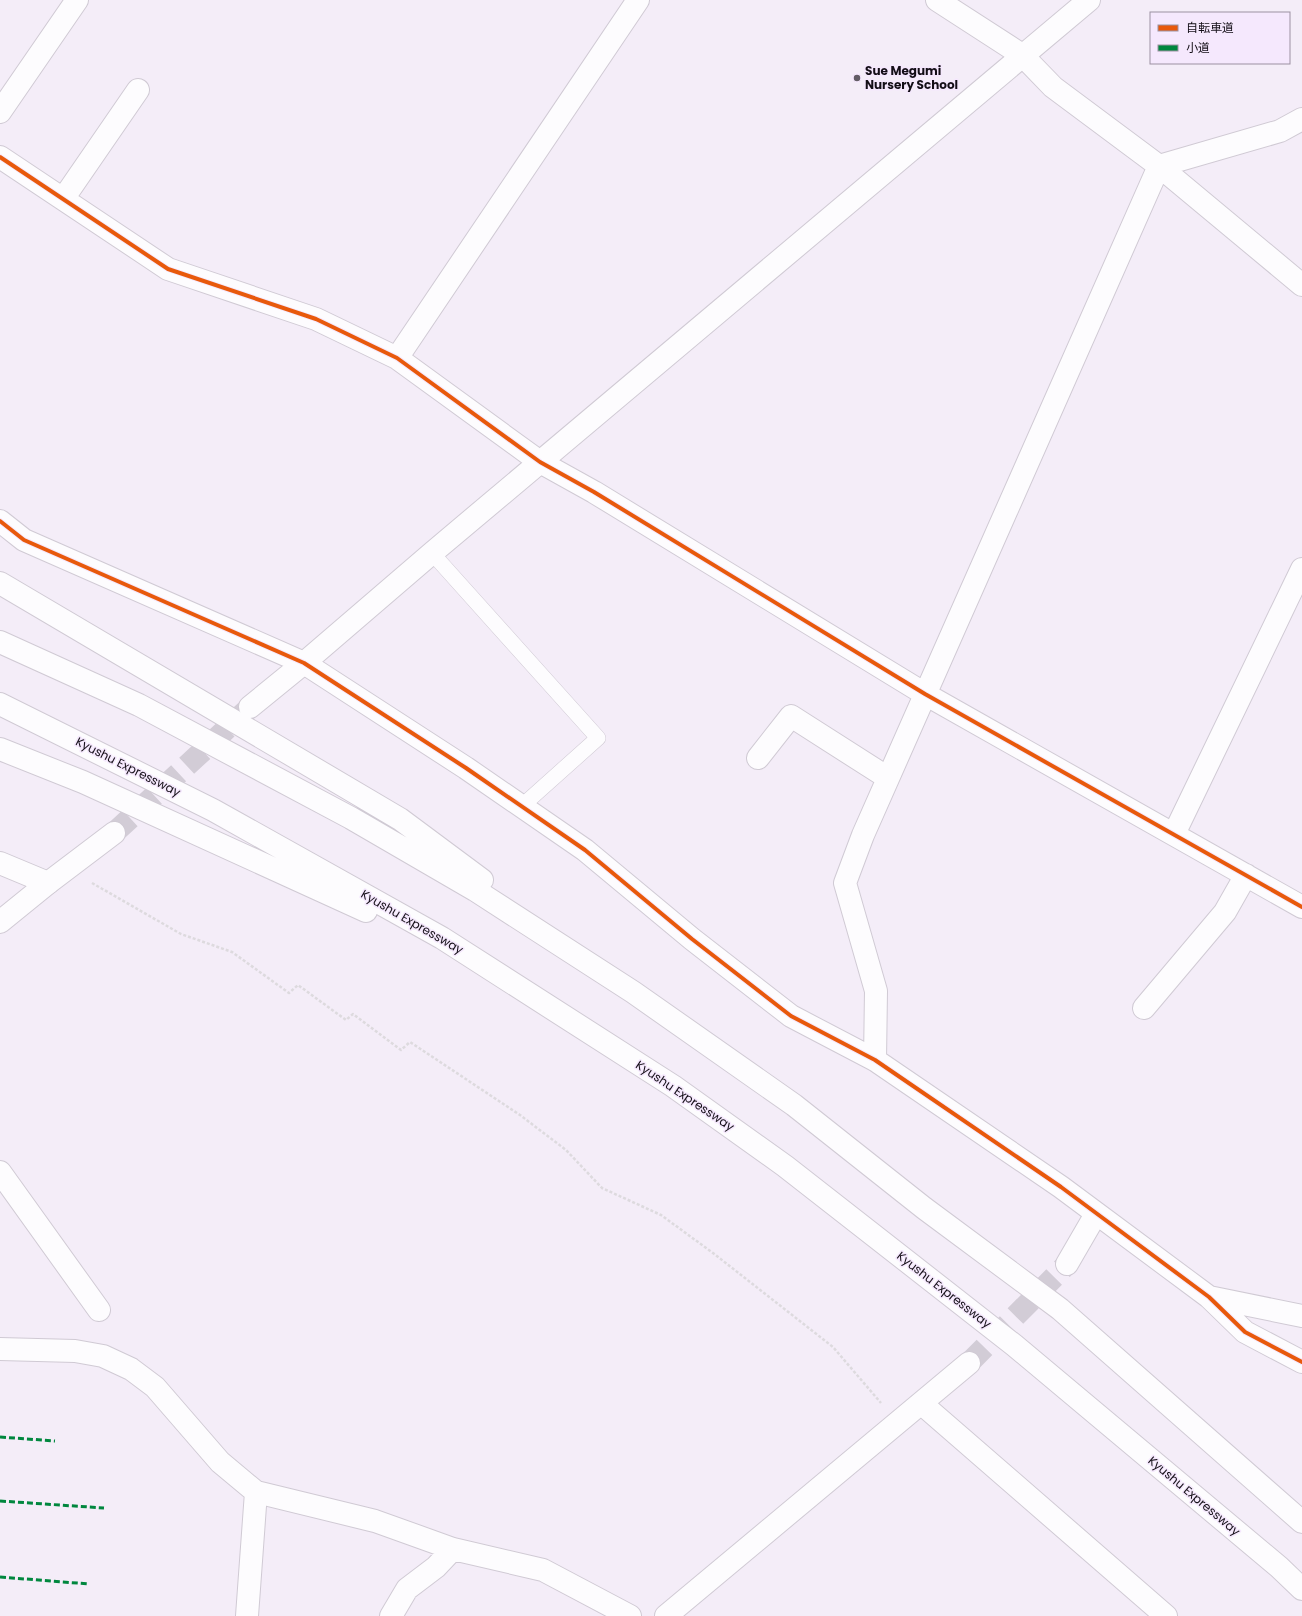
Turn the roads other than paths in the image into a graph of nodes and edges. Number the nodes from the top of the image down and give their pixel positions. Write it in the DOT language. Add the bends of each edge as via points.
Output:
graph roads {
  1 [pos="77,0"];
  2 [pos="638,0"];
  3 [pos="937,0"];
  4 [pos="1090,0"];
  5 [pos="1022,55"];
  6 [pos="138,90"];
  7 [pos="0,112"];
  8 [pos="1302,119"];
  9 [pos="0,157"];
  10 [pos="1159,166"];
  11 [pos="63,199"];
  12 [pos="1302,285"];
  13 [pos="397,358"];
  14 [pos="540,462"];
  15 [pos="0,521"];
  16 [pos="432,553"];
  17 [pos="1302,569"];
  18 [pos="0,583"];
  19 [pos="0,642"];
  20 [pos="304,663"];
  21 [pos="925,694"];
  22 [pos="0,704"];
  23 [pos="250,707"];
  24 [pos="0,749"];
  25 [pos="758,758"];
  26 [pos="888,778"];
  27 [pos="522,806"];
  28 [pos="114,833"];
  29 [pos="1174,834"];
  30 [pos="0,863"];
  31 [pos="1246,875"];
  32 [pos="48,882"];
  33 [pos="1302,907"];
  34 [pos="0,922"];
  35 [pos="633,992"];
  36 [pos="1144,1008"];
  37 [pos="875,1060"];
  38 [pos="673,1086"];
  39 [pos="0,1172"];
  40 [pos="1096,1214"];
  41 [pos="1067,1264"];
  42 [pos="1210,1297"];
  43 [pos="99,1310"];
  44 [pos="1302,1316"];
  45 [pos="0,1348"];
  46 [pos="1302,1362"];
  47 [pos="969,1363"];
  48 [pos="922,1404"];
  49 [pos="256,1492"];
  50 [pos="1302,1522"];
  51 [pos="453,1549"];
  52 [pos="1302,1589"];
  53 [pos="247,1616"];
  54 [pos="391,1616"];
  55 [pos="630,1616"];
  56 [pos="666,1616"];
  57 [pos="1166,1616"];
  1 -- 7 [label="main road"];
  2 -- 13 [label="main road"];
  3 -- 5 [label="main road"];
  4 -- 5 [label="main road"];
  5 -- 10 [label="main road" via="1053,87"];
  5 -- 14 [label="main road"];
  6 -- 11 [label="main road"];
  8 -- 10 [label="main road" via="1280,131"];
  9 -- 11 [label="main road"];
  10 -- 12 [label="main road"];
  10 -- 21 [label="main road"];
  11 -- 13 [label="main road" via="168,270 316,320"];
  13 -- 14 [label="main road"];
  14 -- 16 [label="main road"];
  14 -- 21 [label="main road" via="594,492"];
  15 -- 20 [label="main road" via="24,540"];
  16 -- 20 [label="main road"];
  16 -- 27 [label="lane" via="598,738"];
  17 -- 29 [label="main road"];
  18 -- 35 [label="main road" via="400,819"];
  19 -- 35 [label="main road" via="139,705 351,818 475,890"];
  20 -- 23 [label="main road"];
  20 -- 27 [label="main road"];
  21 -- 26 [label="main road"];
  21 -- 29 [label="main road"];
  22 -- 38 [label="main road, Kyushu Expressway" via="213,810 442,938"];
  24 -- 38 [label="main road" via="83,782 360,907"];
  25 -- 26 [label="main road" via="791,716"];
  26 -- 37 [label="main road" via="845,883 876,991"];
  27 -- 37 [label="main road" via="585,850 692,939 791,1016"];
  28 -- 32 [label="main road"];
  29 -- 31 [label="main road"];
  30 -- 32 [label="main road"];
  31 -- 33 [label="main road"];
  31 -- 36 [label="main road" via="1225,912"];
  32 -- 34 [label="main road"];
  35 -- 50 [label="main road" via="794,1104 924,1208 1060,1309"];
  37 -- 40 [label="main road"];
  38 -- 52 [label="main road, Kyushu Expressway" via="785,1166 1014,1345"];
  39 -- 43 [label="main road"];
  40 -- 41 [label="main road"];
  40 -- 42 [label="main road"];
  42 -- 44 [label="main road"];
  42 -- 46 [label="main road" via="1245,1332"];
  45 -- 49 [label="main road" via="75,1351 103,1356 132,1369 155,1387 220,1462"];
  47 -- 48 [label="main road"];
  48 -- 56 [label="main road"];
  48 -- 57 [label="main road"];
  49 -- 51 [label="main road" via="374,1521"];
  49 -- 53 [label="main road"];
  51 -- 54 [label="main road" via="436,1567 407,1589"];
  51 -- 55 [label="main road" via="544,1570"];
}
